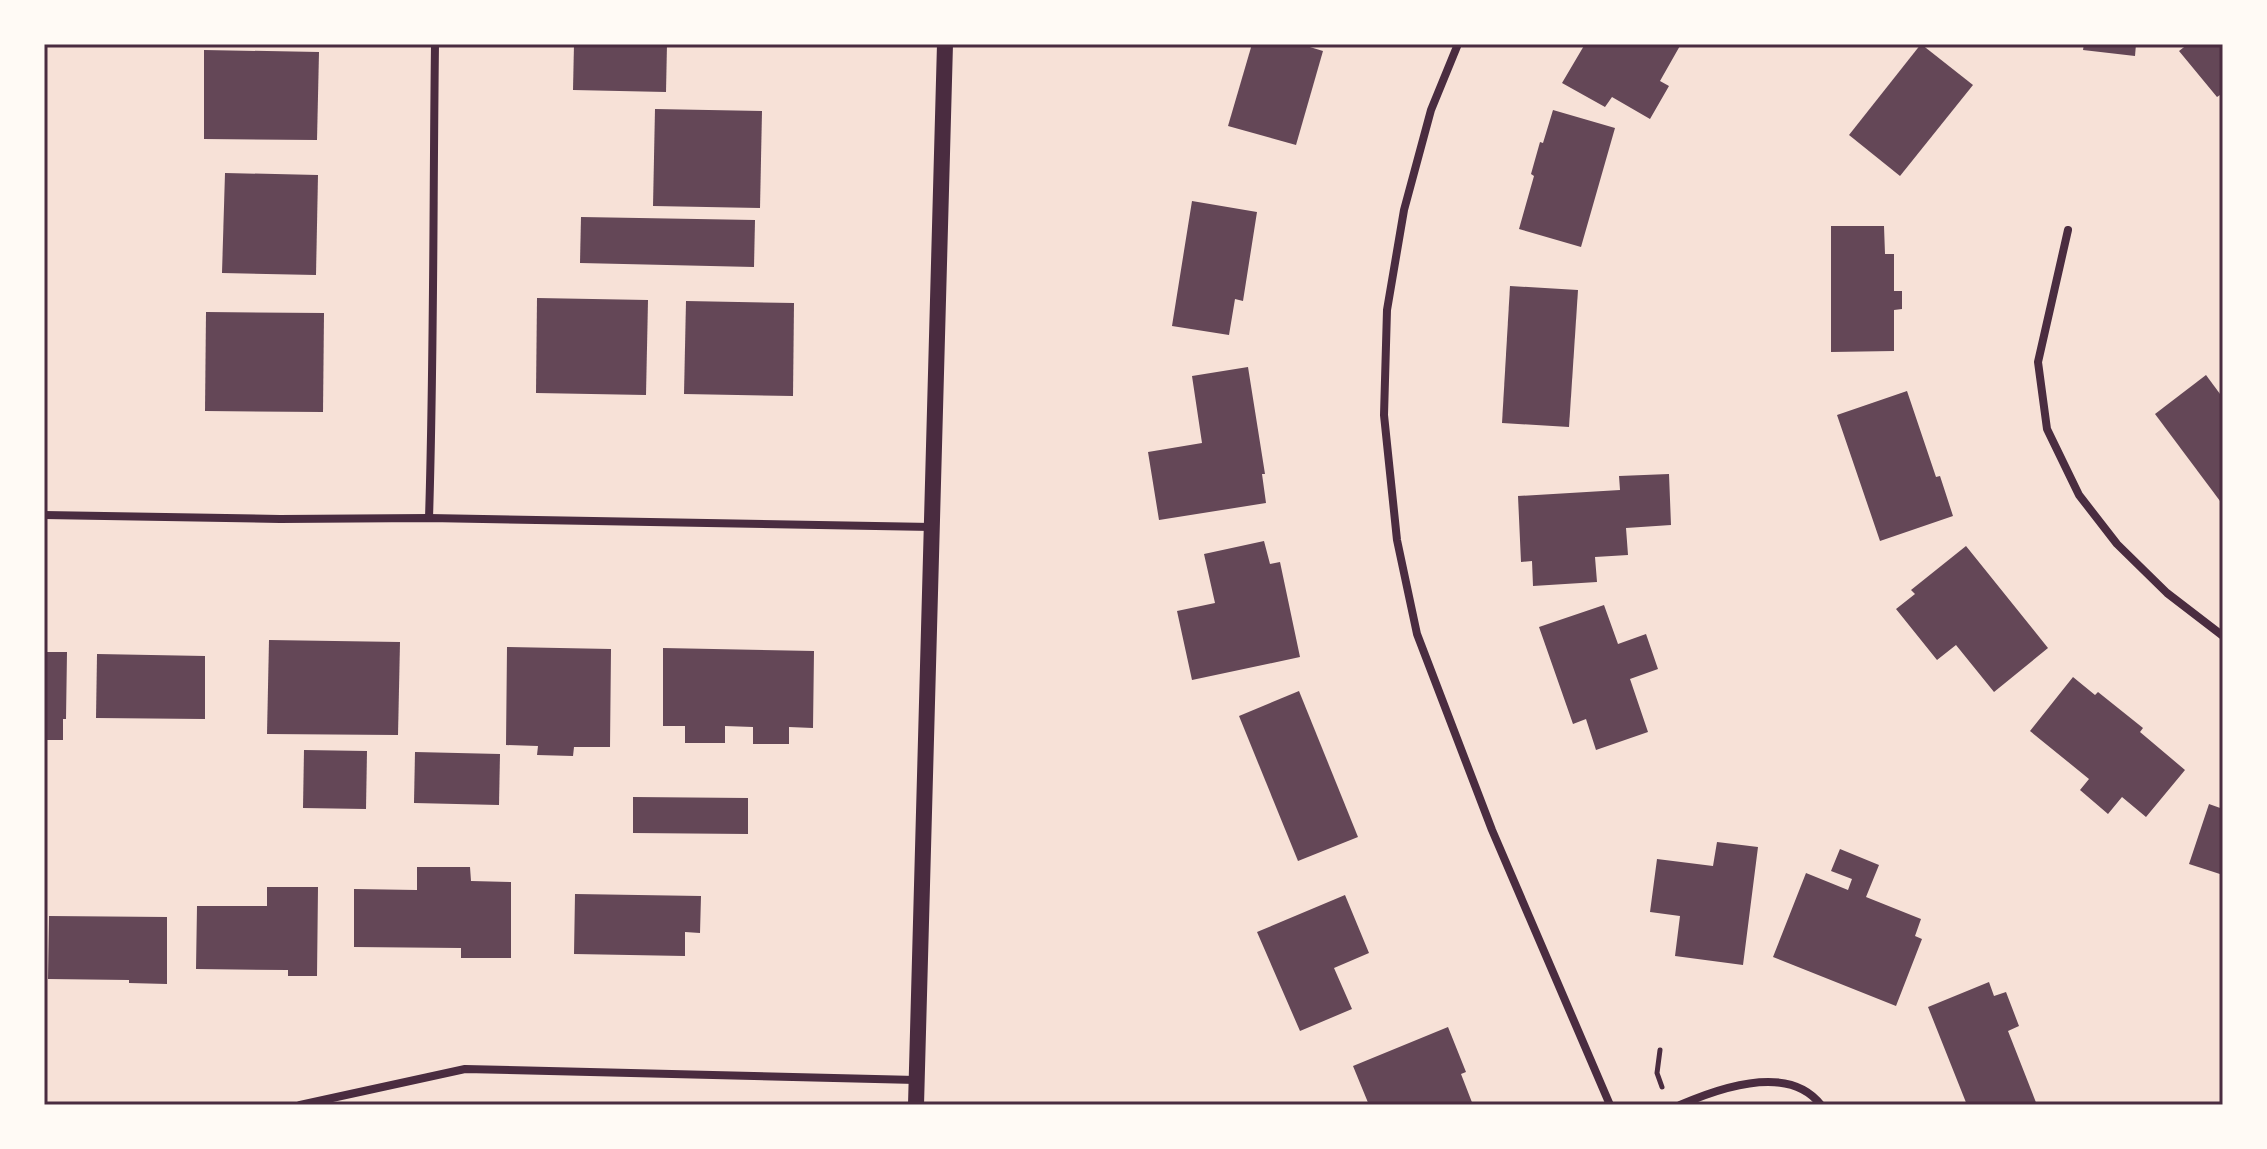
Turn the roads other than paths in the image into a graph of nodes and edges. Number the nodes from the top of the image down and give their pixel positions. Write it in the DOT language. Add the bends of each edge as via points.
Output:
graph roads {
  1 [pos="435,44"];
  2 [pos="945,44"];
  3 [pos="1458,44"];
  4 [pos="2068,230"];
  5 [pos="44,515"];
  6 [pos="429,518"];
  7 [pos="933,527"];
  8 [pos="2223,636"];
  9 [pos="917,1080"];
  10 [pos="300,1105"];
  11 [pos="916,1105"];
  12 [pos="1610,1105"];
  13 [pos="1680,1105"];
  14 [pos="1821,1105"];
  1 -- 6 [label="street"];
  2 -- 7 [label="main road"];
  3 -- 12 [label="street" via="1431,110 1404,210 1387,310 1384,415 1397,540 1422,648 1492,830"];
  4 -- 8 [label="street" via="2038,362 2047,429 2079,495 2117,544 2167,593"];
  5 -- 6 [label="street"];
  6 -- 7 [label="street"];
  7 -- 9 [label="main road"];
  9 -- 10 [label="street" via="465,1069"];
  9 -- 11 [label="main road"];
  13 -- 14 [label="street" via="1769,1081 1803,1091"];
}
